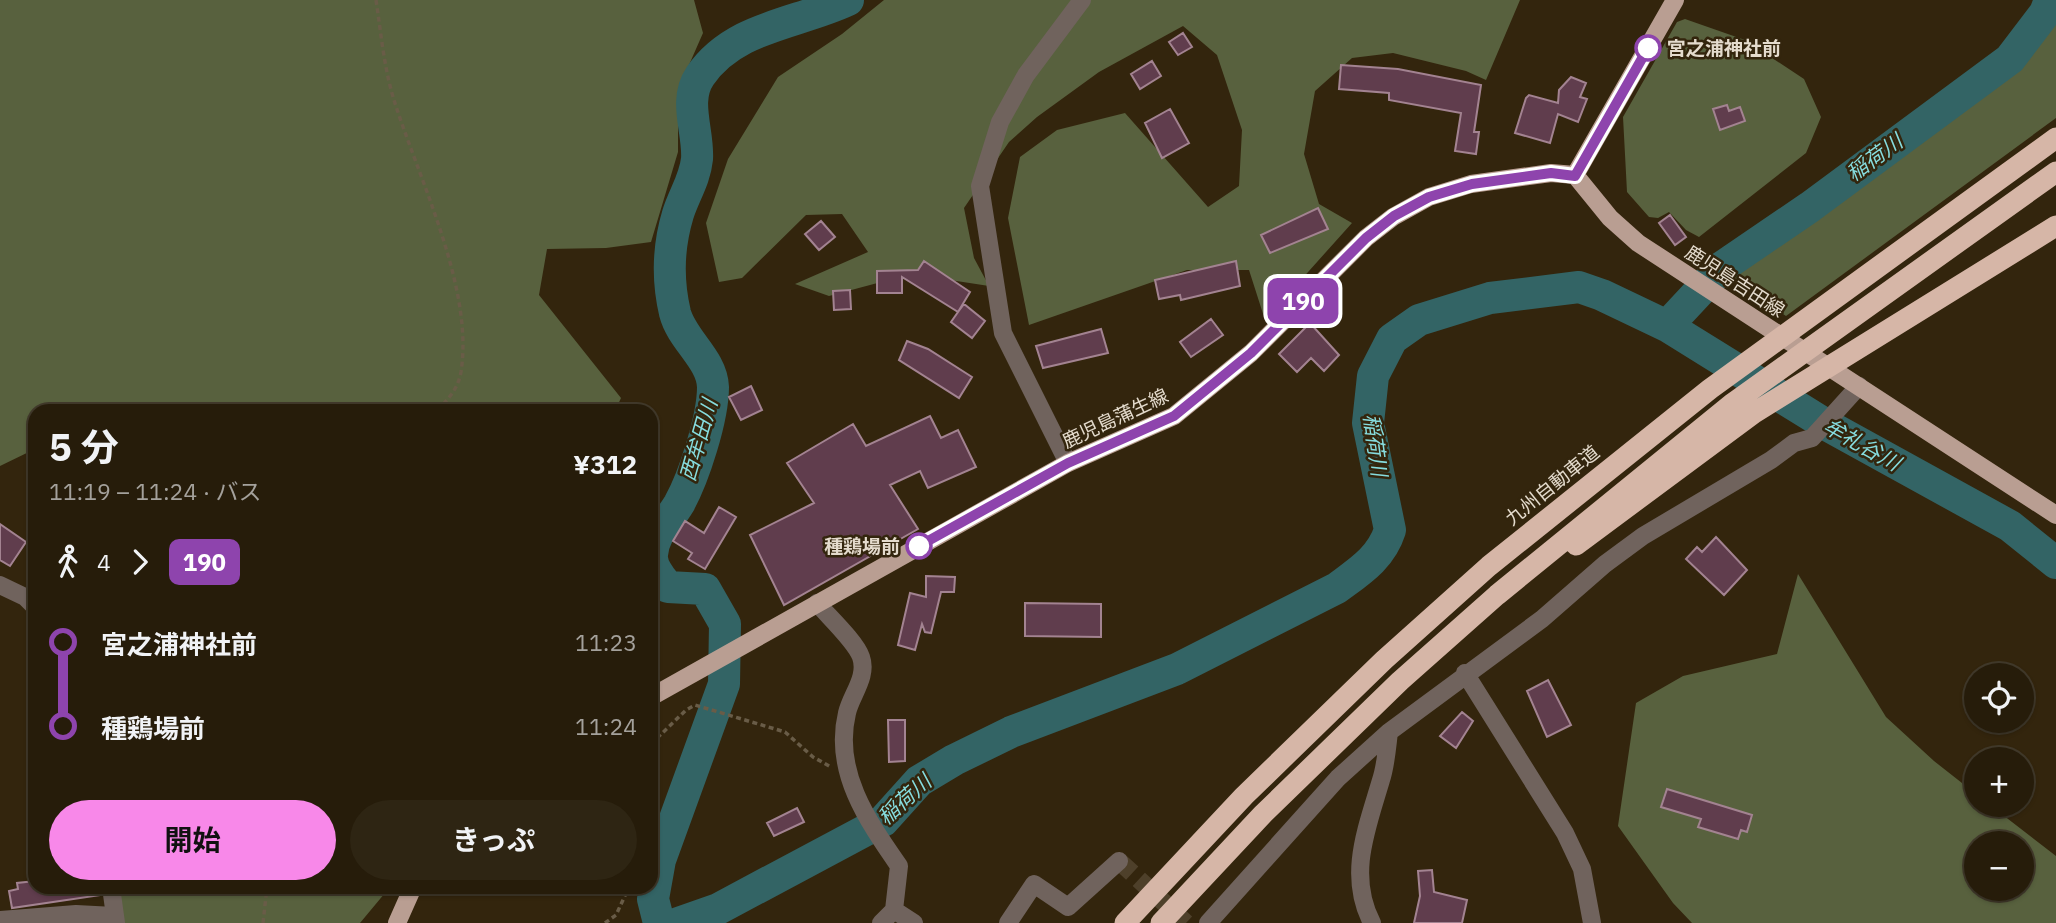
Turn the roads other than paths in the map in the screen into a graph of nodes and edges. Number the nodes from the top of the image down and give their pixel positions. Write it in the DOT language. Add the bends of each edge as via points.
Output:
graph roads {
  1 [pos="1082,0"];
  2 [pos="1675,0"];
  3 [pos="2056,131"];
  4 [pos="2056,138"];
  5 [pos="2056,172"];
  6 [pos="1575,176"];
  7 [pos="1994,183"];
  8 [pos="2056,226"];
  9 [pos="1859,386"];
  10 [pos="1068,463"];
  11 [pos="2056,515"];
  12 [pos="0,585"];
  13 [pos="1497,595"];
  14 [pos="28,600"];
  15 [pos="817,603"];
  16 [pos="1465,673"];
  17 [pos="658,693"];
  18 [pos="1390,732"];
  19 [pos="1119,861"];
  20 [pos="112,894"];
  21 [pos="410,894"];
  22 [pos="888,917"];
  23 [pos="115,919"];
  24 [pos="0,920"];
  25 [pos="397,923"];
  26 [pos="914,923"];
  27 [pos="1008,923"];
  28 [pos="1125,923"];
  29 [pos="1161,923"];
  30 [pos="1208,923"];
  31 [pos="1372,923"];
  32 [pos="1592,923"];
  1 -- 10 [label="street" via="1026,75 1000,122 981,186 1003,333"];
  2 -- 6 [label="main road"];
  3 -- 7 [label="highway"];
  4 -- 7 [label="highway, 九州自動車道"];
  5 -- 13 [label="highway" via="1733,403"];
  6 -- 9 [label="main road, 鹿児島吉田線" via="1638,243"];
  6 -- 10 [label="main road, 鹿児島蒲生線" via="1551,173 1472,184 1429,197 1394,216 1198,398 1142,433"];
  7 -- 28 [label="highway, 九州自動車道" via="1710,389 1489,566 1244,796"];
  8 -- 13 [label="highway" via="1754,413 1588,537"];
  9 -- 11 [label="main road, 鹿児島吉田線"];
  9 -- 16 [label="street" via="1812,438 1794,443 1643,536 1542,619"];
  10 -- 15 [label="main road, 鹿児島蒲生線"];
  12 -- 14 [label="street"];
  13 -- 29 [label="highway" via="1400,681"];
  15 -- 17 [label="main road, 鹿児島蒲生線"];
  15 -- 22 [label="street" via="861,655 863,666 847,710 849,779 899,866"];
  16 -- 18 [label="street"];
  16 -- 32 [label="street" via="1565,833 1582,869"];
  18 -- 30 [label="street" via="1338,778"];
  18 -- 31 [label="street" via="1360,855 1360,881"];
  19 -- 27 [label="street" via="1068,907 1034,884"];
  20 -- 23 [label="street"];
  21 -- 25 [label="main road"];
  22 -- 26 [label="street"];
  23 -- 24 [label="street" via="76,914"];
}
